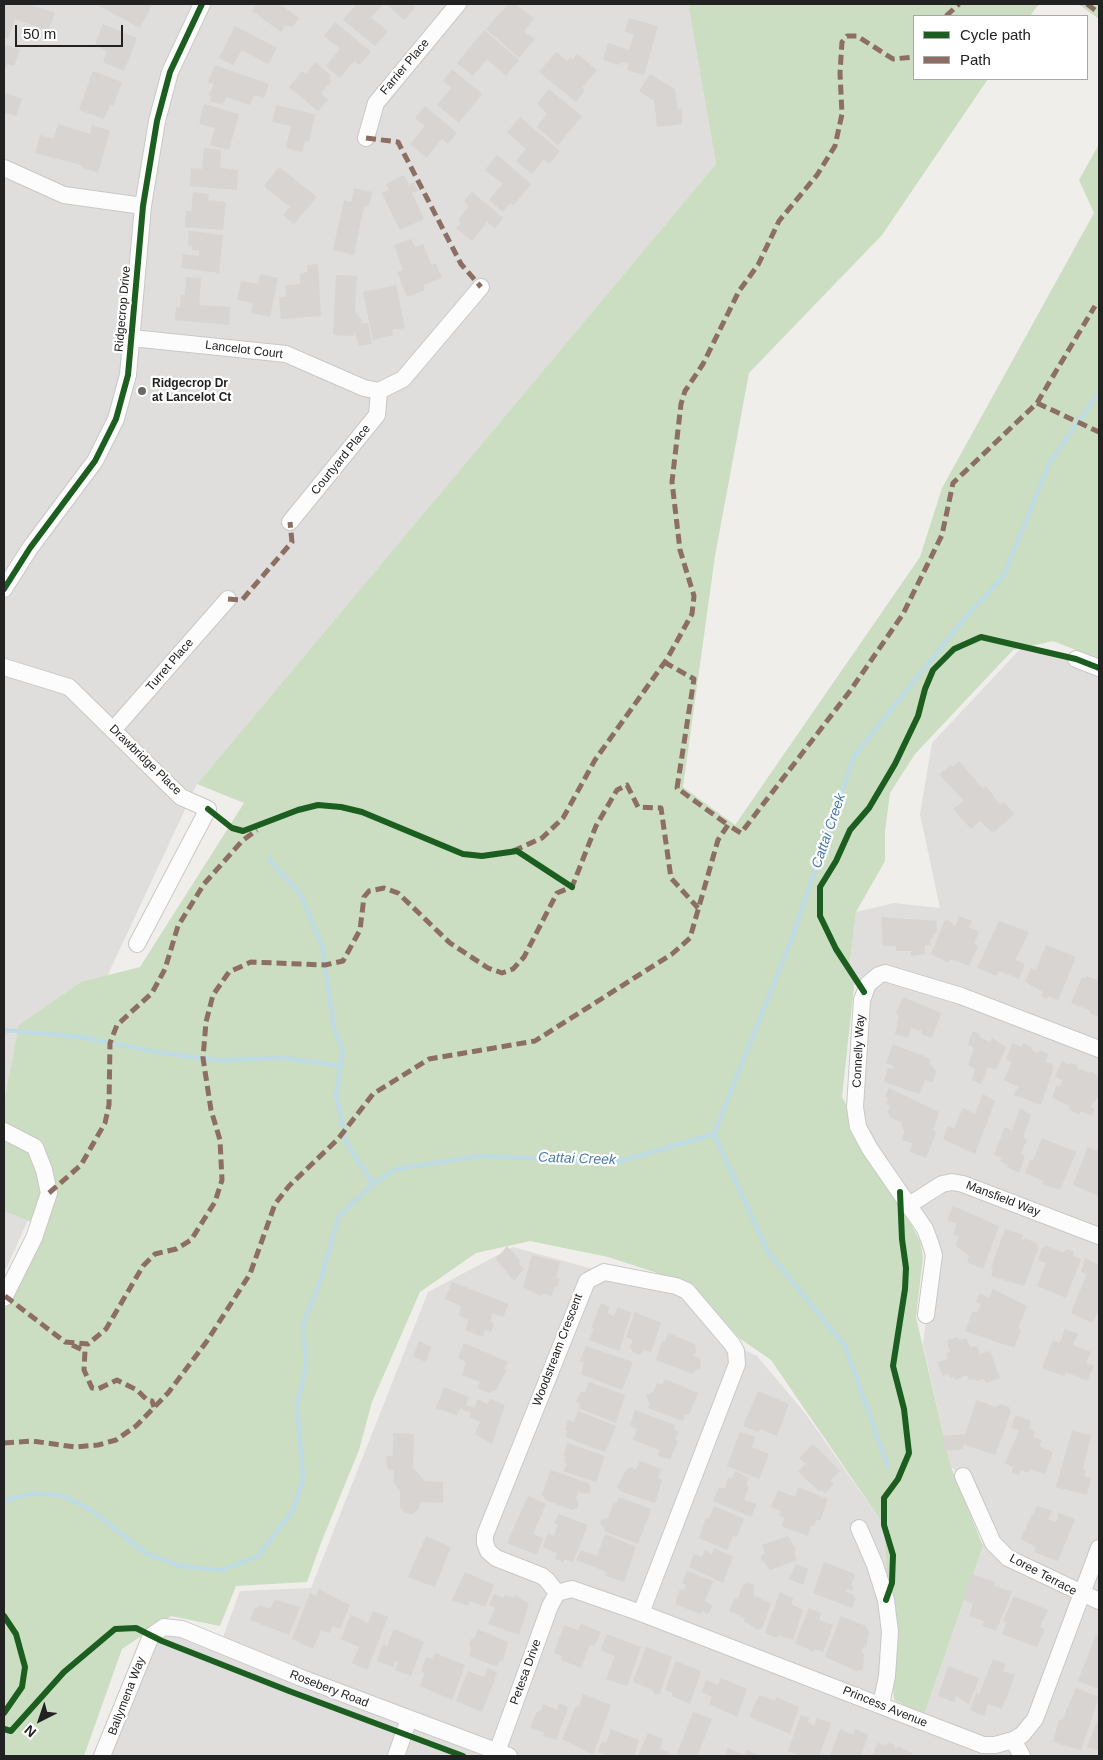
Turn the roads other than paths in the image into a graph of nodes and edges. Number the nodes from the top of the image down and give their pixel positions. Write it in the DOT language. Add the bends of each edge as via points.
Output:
graph roads {
  1 [pos="202,4"];
  2 [pos="458,4"];
  3 [pos="366,138"];
  4 [pos="4,168"];
  5 [pos="144,206"];
  6 [pos="481,287"];
  7 [pos="132,338"];
  8 [pos="380,390"];
  9 [pos="290,522"];
  10 [pos="4,589"];
  11 [pos="228,599"];
  12 [pos="1076,659"];
  13 [pos="4,667"];
  14 [pos="1099,668"];
  15 [pos="113,730"];
  16 [pos="136,944"];
  17 [pos="1099,1050"];
  18 [pos="4,1131"];
  19 [pos="909,1205"];
  20 [pos="1099,1236"];
  21 [pos="4,1298"];
  22 [pos="926,1315"];
  23 [pos="963,1476"];
  24 [pos="859,1528"];
  25 [pos="1099,1548"];
  26 [pos="557,1593"];
  27 [pos="1081,1594"];
  28 [pos="1099,1602"];
  29 [pos="641,1613"];
  30 [pos="151,1636"];
  31 [pos="881,1705"];
  32 [pos="409,1719"];
  33 [pos="1013,1740"];
  34 [pos="503,1754"];
  35 [pos="102,1756"];
  36 [pos="396,1756"];
  37 [pos="1022,1756"];
  1 -- 5 [label="street, Ridgecrop Drive" via="170,72 157,121"];
  2 -- 3 [label="street, Farrier Place" via="376,103"];
  4 -- 5 [label="street" via="64,195"];
  5 -- 7 [label="street, Ridgecrop Drive"];
  6 -- 8 [label="street" via="403,379"];
  7 -- 8 [label="street, Lancelot Court" via="286,354 364,388"];
  7 -- 10 [label="street, Ridgecrop Drive" via="128,375 116,419 95,461 30,548"];
  8 -- 9 [label="street, Courtyard Place" via="378,415"];
  11 -- 15 [label="street, Turret Place"];
  12 -- 14 [label="street"];
  13 -- 15 [label="street, Drawbridge Place" via="68,687"];
  15 -- 16 [label="street, Drawbridge Place" via="181,796 208,809"];
  17 -- 19 [label="street, Connelly Way" via="961,996 885,973 873,978 862,1000 855,1107 858,1127"];
  18 -- 21 [label="street" via="35,1147 49,1193 34,1238"];
  19 -- 20 [label="street, Mansfield Way" via="942,1184 952,1182"];
  19 -- 22 [label="street, Connelly Way" via="925,1229 934,1255"];
  23 -- 27 [label="street, Loree Terrace" via="993,1543 1008,1558"];
  24 -- 31 [label="street" via="886,1600 889,1624 887,1676"];
  25 -- 27 [label="street"];
  26 -- 29 [label="street, Princess Avenue" via="572,1589"];
  26 -- 29 [label="street, Woodstream Crescent" via="548,1580 496,1558 488,1551 484,1543 489,1525 587,1280 604,1272 676,1286 686,1292 732,1344 737,1364"];
  26 -- 34 [label="street, Petesa Drive" via="550,1606"];
  27 -- 28 [label="street, Loree Terrace"];
  27 -- 33 [label="street" via="1034,1719 1022,1735"];
  29 -- 31 [label="street, Princess Avenue"];
  30 -- 32 [label="street, Rosebery Road" via="164,1627 182,1629"];
  30 -- 35 [label="street, Ballymena Way"];
  31 -- 33 [label="street, Princess Avenue" via="983,1744"];
  32 -- 34 [label="street, Rosebery Road"];
  32 -- 36 [label="street"];
  33 -- 37 [label="street"];
}
